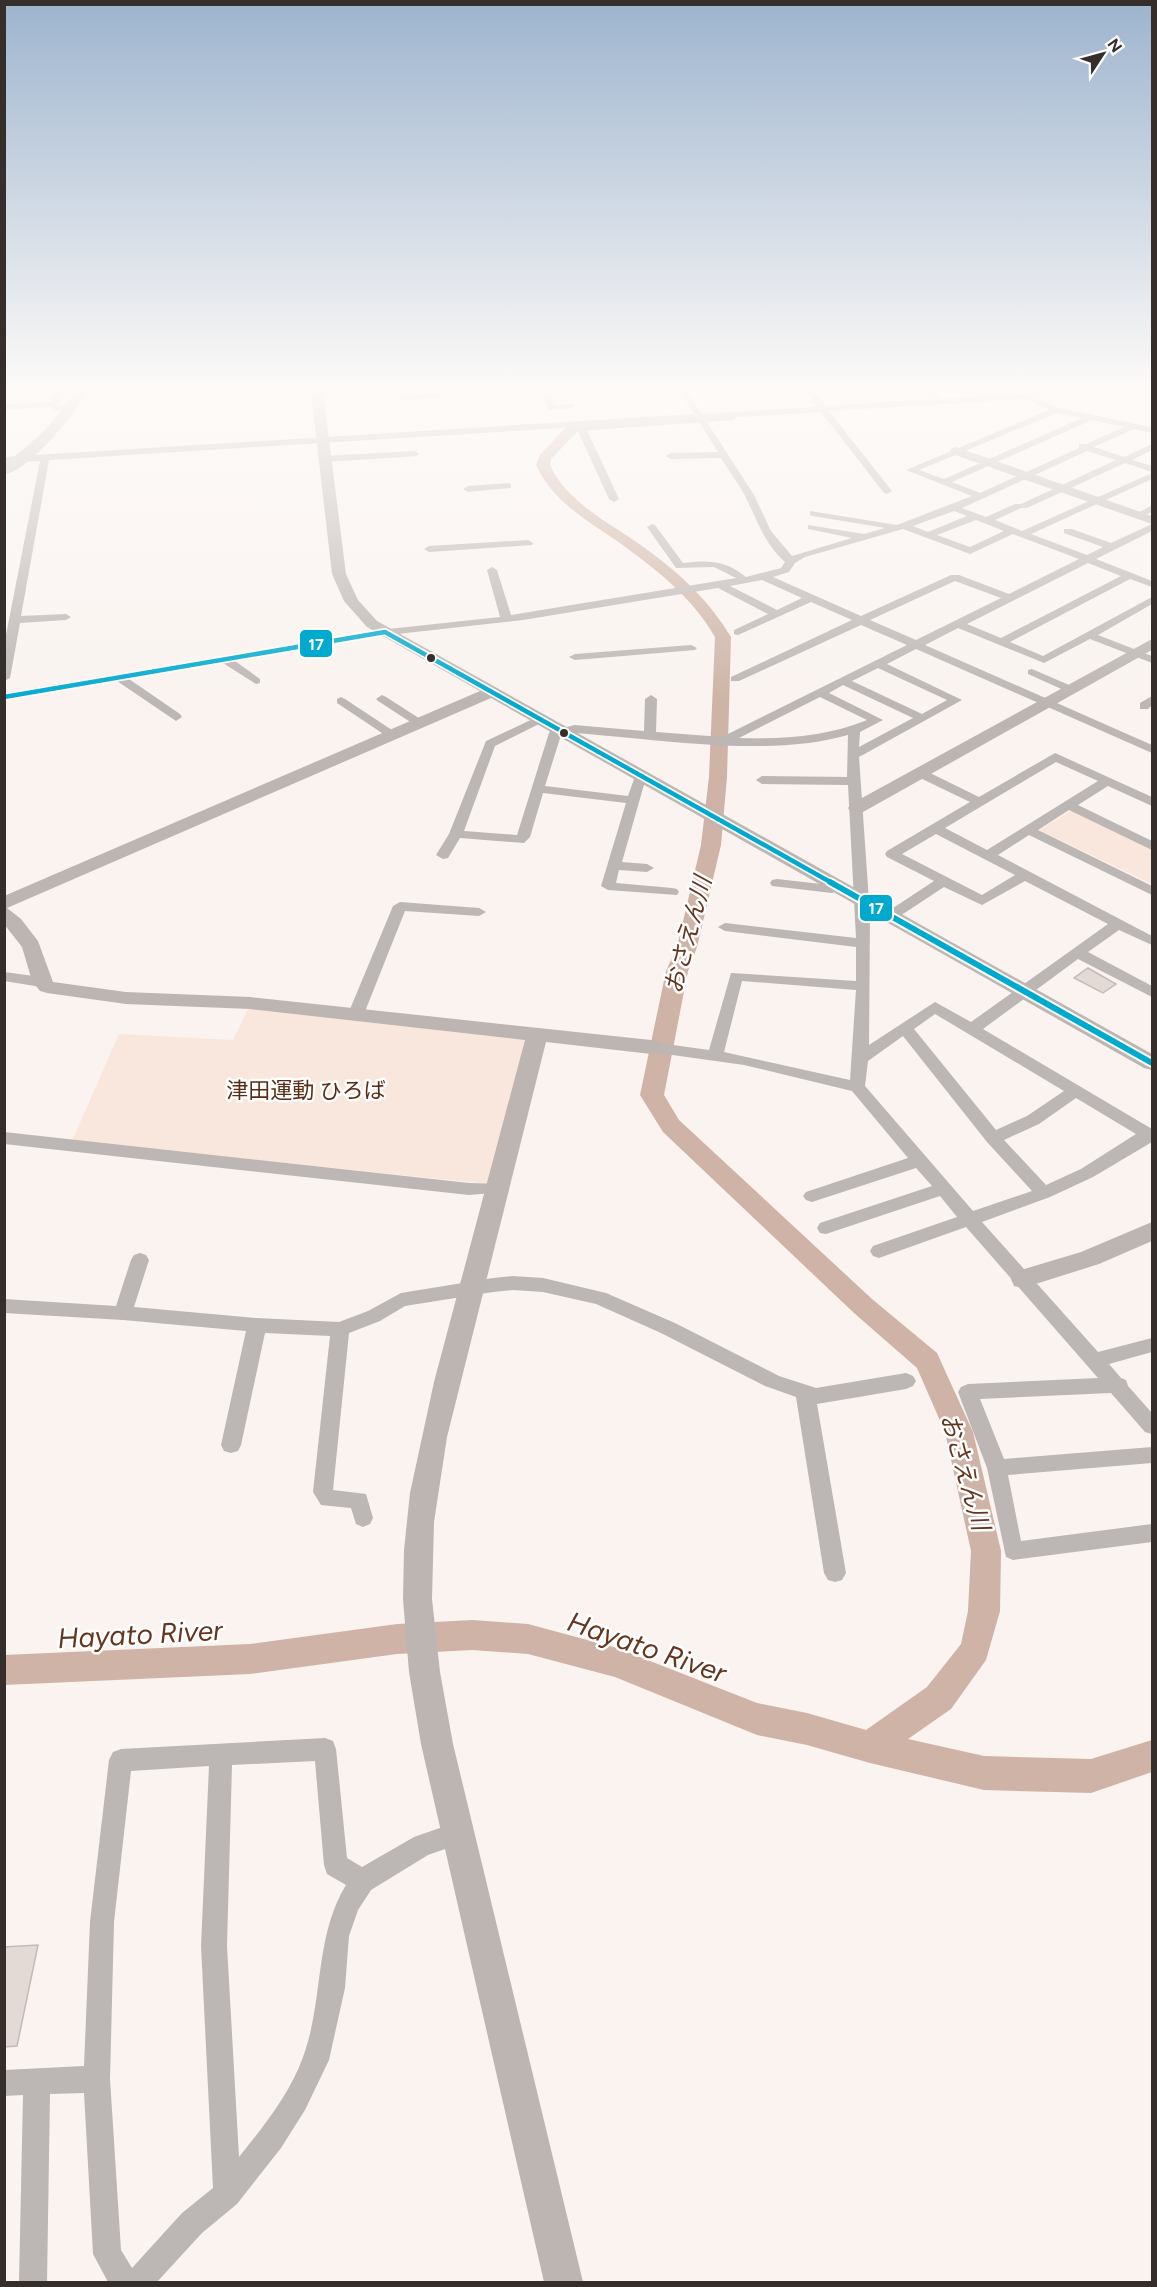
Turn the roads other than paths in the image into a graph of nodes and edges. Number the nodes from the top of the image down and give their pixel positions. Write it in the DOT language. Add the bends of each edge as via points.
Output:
graph roads {
  1 [pos="39,491"];
  2 [pos="329,491"];
  3 [pos="610,491"];
  4 [pos="746,491"];
  5 [pos="966,491"];
  6 [pos="987,491"];
  7 [pos="1060,491"];
  8 [pos="1069,491"];
  9 [pos="1119,491"];
  10 [pos="977,495"];
  11 [pos="614,499"];
  12 [pos="1098,500"];
  13 [pos="954,508"];
  14 [pos="1152,508"];
  15 [pos="813,513"];
  16 [pos="1139,515"];
  17 [pos="896,516"];
  18 [pos="976,516"];
  19 [pos="919,520"];
  20 [pos="987,520"];
  21 [pos="1152,520"];
  22 [pos="901,526"];
  23 [pos="652,527"];
  24 [pos="811,527"];
  25 [pos="1152,527"];
  26 [pos="1068,531"];
  27 [pos="1018,532"];
  28 [pos="518,533"];
  29 [pos="482,535"];
  30 [pos="929,535"];
  31 [pos="864,537"];
  32 [pos="528,543"];
  33 [pos="1112,548"];
  34 [pos="429,549"];
  35 [pos="1088,559"];
  36 [pos="792,561"];
  37 [pos="492,570"];
  38 [pos="1130,575"];
  39 [pos="763,577"];
  40 [pos="744,580"];
  41 [pos="720,584"];
  42 [pos="1152,584"];
  43 [pos="811,598"];
  44 [pos="1011,598"];
  45 [pos="1152,600"];
  46 [pos="777,614"];
  47 [pos="66,617"];
  48 [pos="506,618"];
  49 [pos="15,620"];
  50 [pos="861,620"];
  51 [pos="958,624"];
  52 [pos="385,632"];
  53 [pos="738,632"];
  54 [pos="1089,635"];
  55 [pos="1001,642"];
  56 [pos="1152,644"];
  57 [pos="917,645"];
  58 [pos="691,648"];
  59 [pos="1136,654"];
  60 [pos="575,657"];
  61 [pos="225,659"];
  62 [pos="6,660"];
  63 [pos="1152,660"];
  64 [pos="878,664"];
  65 [pos="1032,672"];
  66 [pos="4,678"];
  67 [pos="120,678"];
  68 [pos="735,679"];
  69 [pos="256,681"];
  70 [pos="843,681"];
  71 [pos="1072,690"];
  72 [pos="490,692"];
  73 [pos="820,693"];
  74 [pos="4,697"];
  75 [pos="382,699"];
  76 [pos="651,699"];
  77 [pos="1152,700"];
  78 [pos="341,701"];
  79 [pos="1049,703"];
  80 [pos="1152,709"];
  81 [pos="176,717"];
  82 [pos="922,718"];
  83 [pos="541,720"];
  84 [pos="419,722"];
  85 [pos="561,731"];
  86 [pos="854,732"];
  87 [pos="392,734"];
  88 [pos="650,735"];
  89 [pos="725,740"];
  90 [pos="1152,749"];
  91 [pos="852,756"];
  92 [pos="920,773"];
  93 [pos="641,774"];
  94 [pos="762,780"];
  95 [pos="854,781"];
  96 [pos="1107,781"];
  97 [pos="537,789"];
  98 [pos="633,800"];
  99 [pos="979,802"];
  100 [pos="1152,802"];
  101 [pos="1068,805"];
  102 [pos="857,808"];
  103 [pos="935,828"];
  104 [pos="1029,830"];
  105 [pos="456,834"];
  106 [pos="1152,846"];
  107 [pos="442,855"];
  108 [pos="987,856"];
  109 [pos="614,866"];
  110 [pos="647,868"];
  111 [pos="1025,875"];
  112 [pos="944,881"];
  113 [pos="777,883"];
  114 [pos="838,886"];
  115 [pos="1152,891"];
  116 [pos="672,892"];
  117 [pos="862,899"];
  118 [pos="4,903"];
  119 [pos="479,912"];
  120 [pos="4,913"];
  121 [pos="892,915"];
  122 [pos="1119,923"];
  123 [pos="725,927"];
  124 [pos="1152,940"];
  125 [pos="862,943"];
  126 [pos="1078,953"];
  127 [pos="4,976"];
  128 [pos="41,982"];
  129 [pos="861,986"];
  130 [pos="1025,991"];
  131 [pos="1152,992"];
  132 [pos="356,1014"];
  133 [pos="905,1028"];
  134 [pos="972,1029"];
  135 [pos="537,1036"];
  136 [pos="651,1047"];
  137 [pos="716,1055"];
  138 [pos="861,1058"];
  139 [pos="1152,1063"];
  140 [pos="857,1087"];
  141 [pos="1075,1091"];
  142 [pos="1151,1135"];
  143 [pos="4,1138"];
  144 [pos="993,1138"];
  145 [pos="919,1161"];
  146 [pos="498,1188"];
  147 [pos="943,1189"];
  148 [pos="1044,1193"];
  149 [pos="812,1196"];
  150 [pos="970,1220"];
  151 [pos="826,1228"];
  152 [pos="1152,1231"];
  153 [pos="879,1251"];
  154 [pos="140,1260"];
  155 [pos="1023,1279"];
  156 [pos="471,1288"];
  157 [pos="4,1306"];
  158 [pos="123,1313"];
  159 [pos="257,1325"];
  160 [pos="340,1329"];
  161 [pos="1152,1345"];
  162 [pos="1096,1360"];
  163 [pos="906,1381"];
  164 [pos="1119,1385"];
  165 [pos="805,1392"];
  166 [pos="1152,1426"];
  167 [pos="231,1444"];
  168 [pos="1152,1455"];
  169 [pos="997,1468"];
  170 [pos="363,1518"];
  171 [pos="1152,1533"];
  172 [pos="836,1573"];
  173 [pos="221,1756"];
  174 [pos="457,1834"];
  175 [pos="362,1881"];
  176 [pos="97,2079"];
  177 [pos="37,2082"];
  178 [pos="4,2083"];
  179 [pos="227,2194"];
  180 [pos="33,2283"];
  181 [pos="124,2283"];
  182 [pos="139,2283"];
  183 [pos="564,2283"];
  1 -- 49 [label="street"];
  2 -- 52 [label="street" via="344,591 362,614"];
  3 -- 11 [label="street"];
  4 -- 36 [label="street" via="771,536"];
  5 -- 10 [label="street"];
  6 -- 10 [label="street"];
  7 -- 20 [label="street"];
  8 -- 12 [label="street"];
  9 -- 12 [label="street"];
  10 -- 13 [label="street"];
  12 -- 16 [label="street"];
  12 -- 27 [label="street"];
  13 -- 18 [label="street"];
  13 -- 19 [label="street"];
  14 -- 16 [label="street"];
  15 -- 22 [label="street"];
  16 -- 21 [label="street"];
  17 -- 19 [label="street"];
  18 -- 20 [label="street"];
  18 -- 30 [label="street"];
  19 -- 22 [label="street"];
  20 -- 27 [label="street"];
  22 -- 30 [label="street"];
  22 -- 31 [label="street"];
  23 -- 40 [label="street" via="680,566 719,563"];
  24 -- 31 [label="street"];
  25 -- 33 [label="street"];
  26 -- 33 [label="street"];
  27 -- 30 [label="street" via="970,551"];
  27 -- 35 [label="street"];
  28 -- 29 [label="street"];
  31 -- 36 [label="street"];
  32 -- 34 [label="street"];
  33 -- 35 [label="street"];
  35 -- 38 [label="street"];
  35 -- 44 [label="street"];
  36 -- 39 [label="street" via="785,570"];
  37 -- 48 [label="street"];
  38 -- 42 [label="street"];
  38 -- 55 [label="street"];
  39 -- 40 [label="street"];
  39 -- 43 [label="street"];
  40 -- 41 [label="street"];
  41 -- 46 [label="street"];
  41 -- 48 [label="street"];
  43 -- 46 [label="street"];
  43 -- 50 [label="street"];
  44 -- 50 [label="street" via="955,577"];
  44 -- 51 [label="street"];
  45 -- 54 [label="street"];
  46 -- 53 [label="street"];
  47 -- 49 [label="street"];
  48 -- 52 [label="street"];
  49 -- 62 [label="street"];
  50 -- 57 [label="street"];
  50 -- 68 [label="street"];
  51 -- 55 [label="street"];
  51 -- 57 [label="street"];
  52 -- 61 [label="street"];
  52 -- 72 [label="street"];
  54 -- 55 [label="street" via="1044,660"];
  54 -- 59 [label="street"];
  56 -- 59 [label="street"];
  57 -- 64 [label="street"];
  57 -- 79 [label="street"];
  58 -- 60 [label="street"];
  59 -- 63 [label="street"];
  59 -- 71 [label="street"];
  61 -- 67 [label="street"];
  61 -- 69 [label="street"];
  62 -- 66 [label="street"];
  64 -- 70 [label="street"];
  64 -- 82 [label="street" via="956,700"];
  65 -- 71 [label="street"];
  67 -- 74 [label="street"];
  67 -- 81 [label="street"];
  70 -- 73 [label="street"];
  70 -- 82 [label="street"];
  71 -- 79 [label="street"];
  72 -- 83 [label="street"];
  72 -- 84 [label="street"];
  73 -- 86 [label="street" via="877,720"];
  73 -- 89 [label="street"];
  75 -- 84 [label="street"];
  76 -- 88 [label="street"];
  77 -- 80 [label="street" via="1144,706"];
  78 -- 87 [label="street"];
  79 -- 90 [label="street"];
  79 -- 92 [label="street"];
  82 -- 91 [label="street"];
  83 -- 85 [label="street"];
  83 -- 105 [label="street" via="490,744"];
  84 -- 87 [label="street"];
  85 -- 88 [label="street"];
  85 -- 93 [label="street"];
  85 -- 97 [label="street"];
  86 -- 89 [label="street" via="780,743"];
  86 -- 91 [label="street"];
  87 -- 118 [label="street"];
  88 -- 89 [label="street"];
  91 -- 95 [label="street"];
  92 -- 99 [label="street"];
  92 -- 102 [label="street"];
  93 -- 98 [label="street"];
  93 -- 114 [label="street"];
  94 -- 95 [label="street"];
  95 -- 102 [label="street"];
  96 -- 99 [label="street" via="1054,757"];
  96 -- 100 [label="street"];
  96 -- 101 [label="street"];
  97 -- 98 [label="street"];
  97 -- 105 [label="street" via="519,840"];
  98 -- 109 [label="street"];
  99 -- 103 [label="street"];
  101 -- 104 [label="street"];
  101 -- 106 [label="street"];
  102 -- 117 [label="street"];
  103 -- 108 [label="street"];
  103 -- 112 [label="street" via="892,854"];
  104 -- 108 [label="street"];
  104 -- 115 [label="street"];
  105 -- 107 [label="street"];
  108 -- 111 [label="street"];
  109 -- 110 [label="street"];
  109 -- 116 [label="street" via="608,886"];
  111 -- 112 [label="street" via="982,901"];
  111 -- 122 [label="street"];
  112 -- 121 [label="street"];
  113 -- 114 [label="street" via="832,889"];
  114 -- 117 [label="street"];
  117 -- 121 [label="street"];
  117 -- 125 [label="street"];
  119 -- 132 [label="street" via="400,906"];
  120 -- 128 [label="street" via="28,942"];
  121 -- 130 [label="street"];
  122 -- 124 [label="street"];
  122 -- 126 [label="street"];
  123 -- 125 [label="street"];
  125 -- 129 [label="street"];
  126 -- 130 [label="street"];
  126 -- 131 [label="street"];
  127 -- 128 [label="street"];
  128 -- 132 [label="street" via="47,987 103,996 250,1003"];
  129 -- 137 [label="street" via="736,976"];
  129 -- 138 [label="street"];
  130 -- 134 [label="street"];
  130 -- 139 [label="street"];
  132 -- 135 [label="street"];
  133 -- 134 [label="street" via="935,1007"];
  133 -- 138 [label="street"];
  133 -- 144 [label="street"];
  134 -- 141 [label="street"];
  135 -- 136 [label="street"];
  135 -- 146 [label="street"];
  136 -- 137 [label="street"];
  137 -- 140 [label="street"];
  138 -- 140 [label="street"];
  140 -- 145 [label="street"];
  141 -- 142 [label="street"];
  141 -- 144 [label="street" via="1033,1120"];
  142 -- 148 [label="street"];
  143 -- 146 [label="street" via="469,1189"];
  144 -- 148 [label="street"];
  145 -- 147 [label="street"];
  145 -- 149 [label="street"];
  146 -- 156 [label="street"];
  147 -- 150 [label="street"];
  147 -- 151 [label="street"];
  148 -- 150 [label="street"];
  150 -- 153 [label="street"];
  150 -- 155 [label="street"];
  152 -- 155 [label="street"];
  154 -- 158 [label="street"];
  155 -- 162 [label="street"];
  156 -- 160 [label="street" via="401,1300"];
  156 -- 165 [label="street" via="513,1283 543,1285 600,1298 772,1381"];
  156 -- 174 [label="street" via="439,1412 418,1550 427,1697"];
  157 -- 158 [label="street"];
  158 -- 159 [label="street"];
  159 -- 160 [label="street"];
  159 -- 167 [label="street"];
  160 -- 170 [label="street" via="323,1492 328,1499 359,1500"];
  161 -- 162 [label="street"];
  162 -- 164 [label="street"];
  163 -- 165 [label="street" via="816,1396"];
  164 -- 166 [label="street"];
  164 -- 169 [label="street" via="968,1392"];
  165 -- 172 [label="street"];
  168 -- 169 [label="street"];
  169 -- 171 [label="street" via="1013,1551"];
  173 -- 175 [label="street" via="325,1749 336,1865"];
  173 -- 176 [label="street" via="121,1760 102,1922"];
  173 -- 179 [label="street" via="214,1946"];
  174 -- 175 [label="street" via="422,1845"];
  174 -- 183 [label="street"];
  175 -- 179 [label="street" via="348,1904 337,1936 332,1989 316,2060 296,2101"];
  176 -- 177 [label="street"];
  176 -- 181 [label="street" via="107,2254"];
  177 -- 178 [label="street"];
  177 -- 180 [label="street"];
  179 -- 182 [label="street" via="192,2223"];
}
